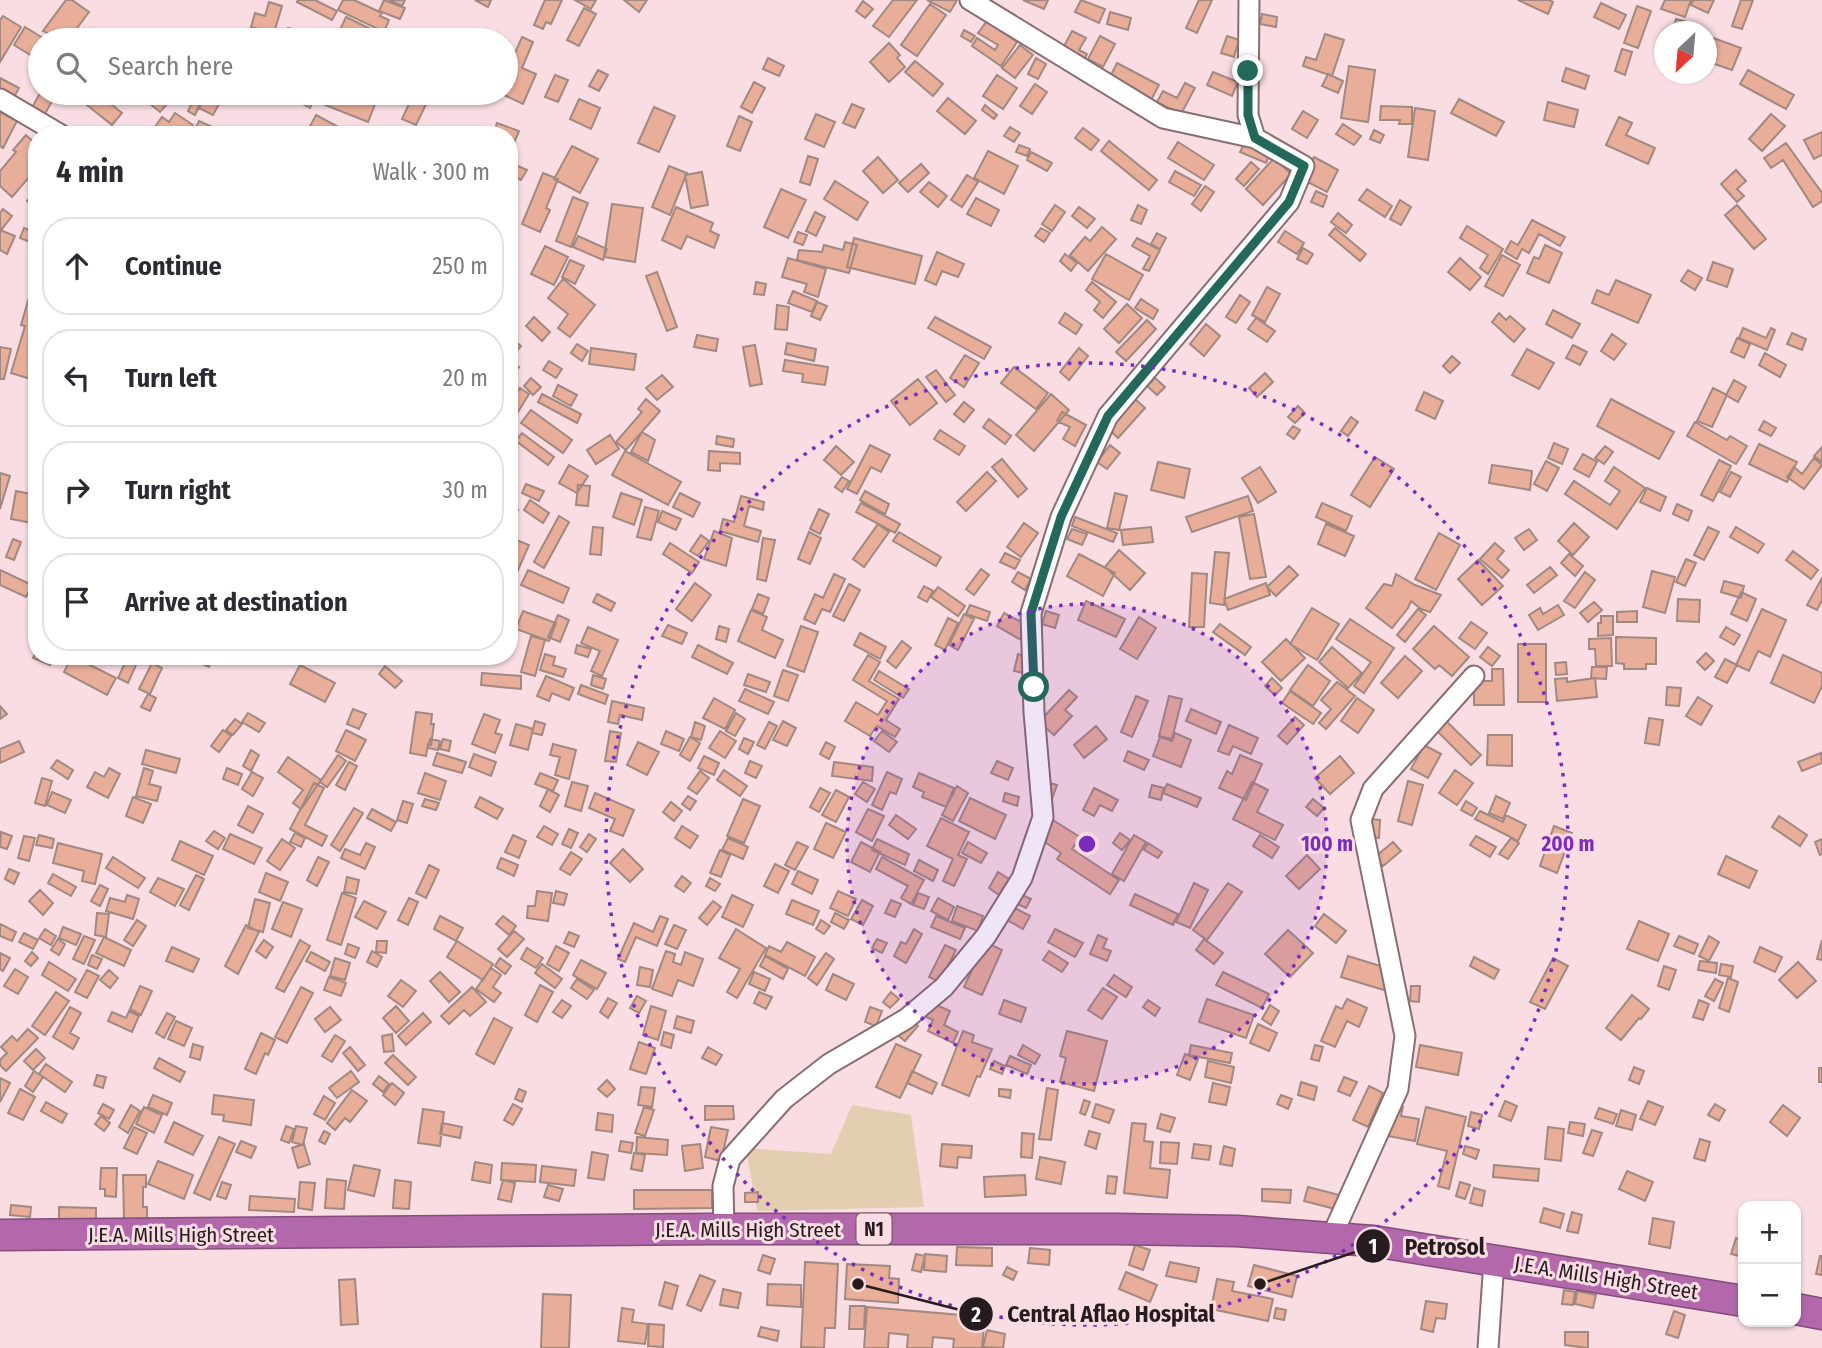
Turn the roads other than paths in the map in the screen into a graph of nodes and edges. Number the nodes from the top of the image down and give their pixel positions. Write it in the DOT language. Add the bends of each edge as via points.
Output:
graph roads {
  1 [pos="970,0"];
  2 [pos="1249,0"];
  3 [pos="0,99"];
  4 [pos="46,126"];
  5 [pos="1255,138"];
  6 [pos="1474,676"];
  7 [pos="724,1230"];
  8 [pos="0,1236"];
  9 [pos="1331,1238"];
  10 [pos="1494,1261"];
  11 [pos="1738,1300"];
  12 [pos="1801,1310"];
  13 [pos="1822,1314"];
  14 [pos="1488,1348"];
  1 -- 5 [label="street" via="1163,118"];
  2 -- 5 [label="street" via="1248,115"];
  3 -- 4 [label="street"];
  5 -- 7 [label="street" via="1304,166 1289,202 1108,416 1061,517 1031,613 1043,817 1022,878 986,936 944,986 905,1019 829,1064 785,1099 730,1159 723,1186"];
  6 -- 9 [label="street" via="1373,789 1361,820 1405,1036 1398,1089"];
  7 -- 8 [label="highway, J.E.A. Mills High Street / N1"];
  7 -- 9 [label="highway, J.E.A. Mills High Street / N1" via="1130,1229"];
  9 -- 10 [label="highway, J.E.A. Mills High Street / N1"];
  10 -- 11 [label="highway, J.E.A. Mills High Street / N1"];
  10 -- 14 [label="street"];
  12 -- 13 [label="highway"];
}
